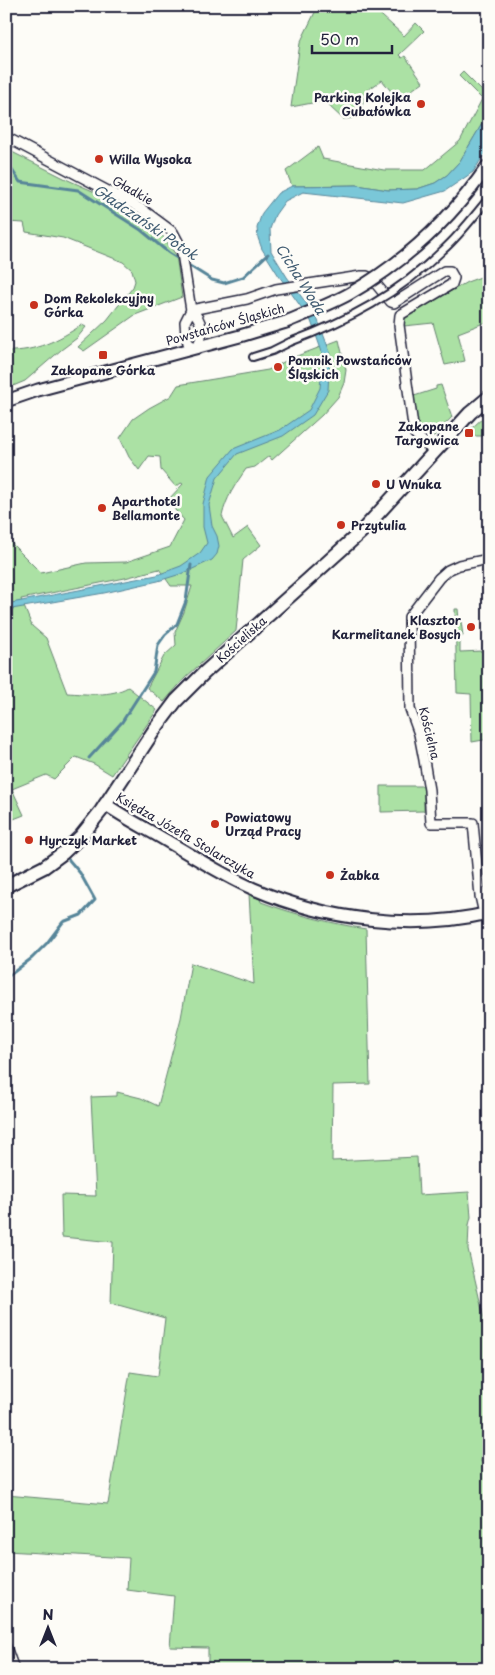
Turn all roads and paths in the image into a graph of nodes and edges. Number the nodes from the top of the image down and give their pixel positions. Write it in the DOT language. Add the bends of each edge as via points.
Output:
graph roads {
  1 [pos="6,137"];
  2 [pos="489,164"];
  3 [pos="489,198"];
  4 [pos="191,310"];
  5 [pos="196,348"];
  6 [pos="254,357"];
  7 [pos="489,397"];
  8 [pos="6,402"];
  9 [pos="433,452"];
  10 [pos="489,559"];
  11 [pos="105,804"];
  12 [pos="6,886"];
  13 [pos="486,914"];
  14 [pos="6,1647"];
  15 [pos="14,1669"];
  1 -- 4 [label="street, Gładkie" via="142,209 174,232 181,247"];
  2 -- 5 [label="street, Powstańców Śląskich, bridge" via="445,219 403,258 350,293 286,322"];
  3 -- 6 [label="street, bridge" via="424,268 369,307 272,352"];
  4 -- 5 [label="street, Gładkie" via="200,320 202,339"];
  4 -- 5 [label="street, Gładkie" via="185,322 186,335 188,343"];
  4 -- 9 [label="street" via="247,299 276,289 367,276 394,303 444,271 450,272 454,278 452,284 400,315 398,325 414,433"];
  5 -- 8 [label="street, Powstańców Śląskich" via="38,390"];
  7 -- 9 [label="main road, Kościeliska"];
  9 -- 11 [label="main road, Kościeliska" via="361,532 181,696"];
  10 -- 13 [label="street, Kościelna" via="448,570 409,617 410,709 424,760 431,823 473,823 480,896"];
  11 -- 12 [label="main road, Kościeliska" via="84,833 64,853 34,873"];
  11 -- 13 [label="street, Księdza Józefa Stolarczyka" via="235,880 305,906 340,915 396,922"];
  14 -- 15 [label="street"];
}
